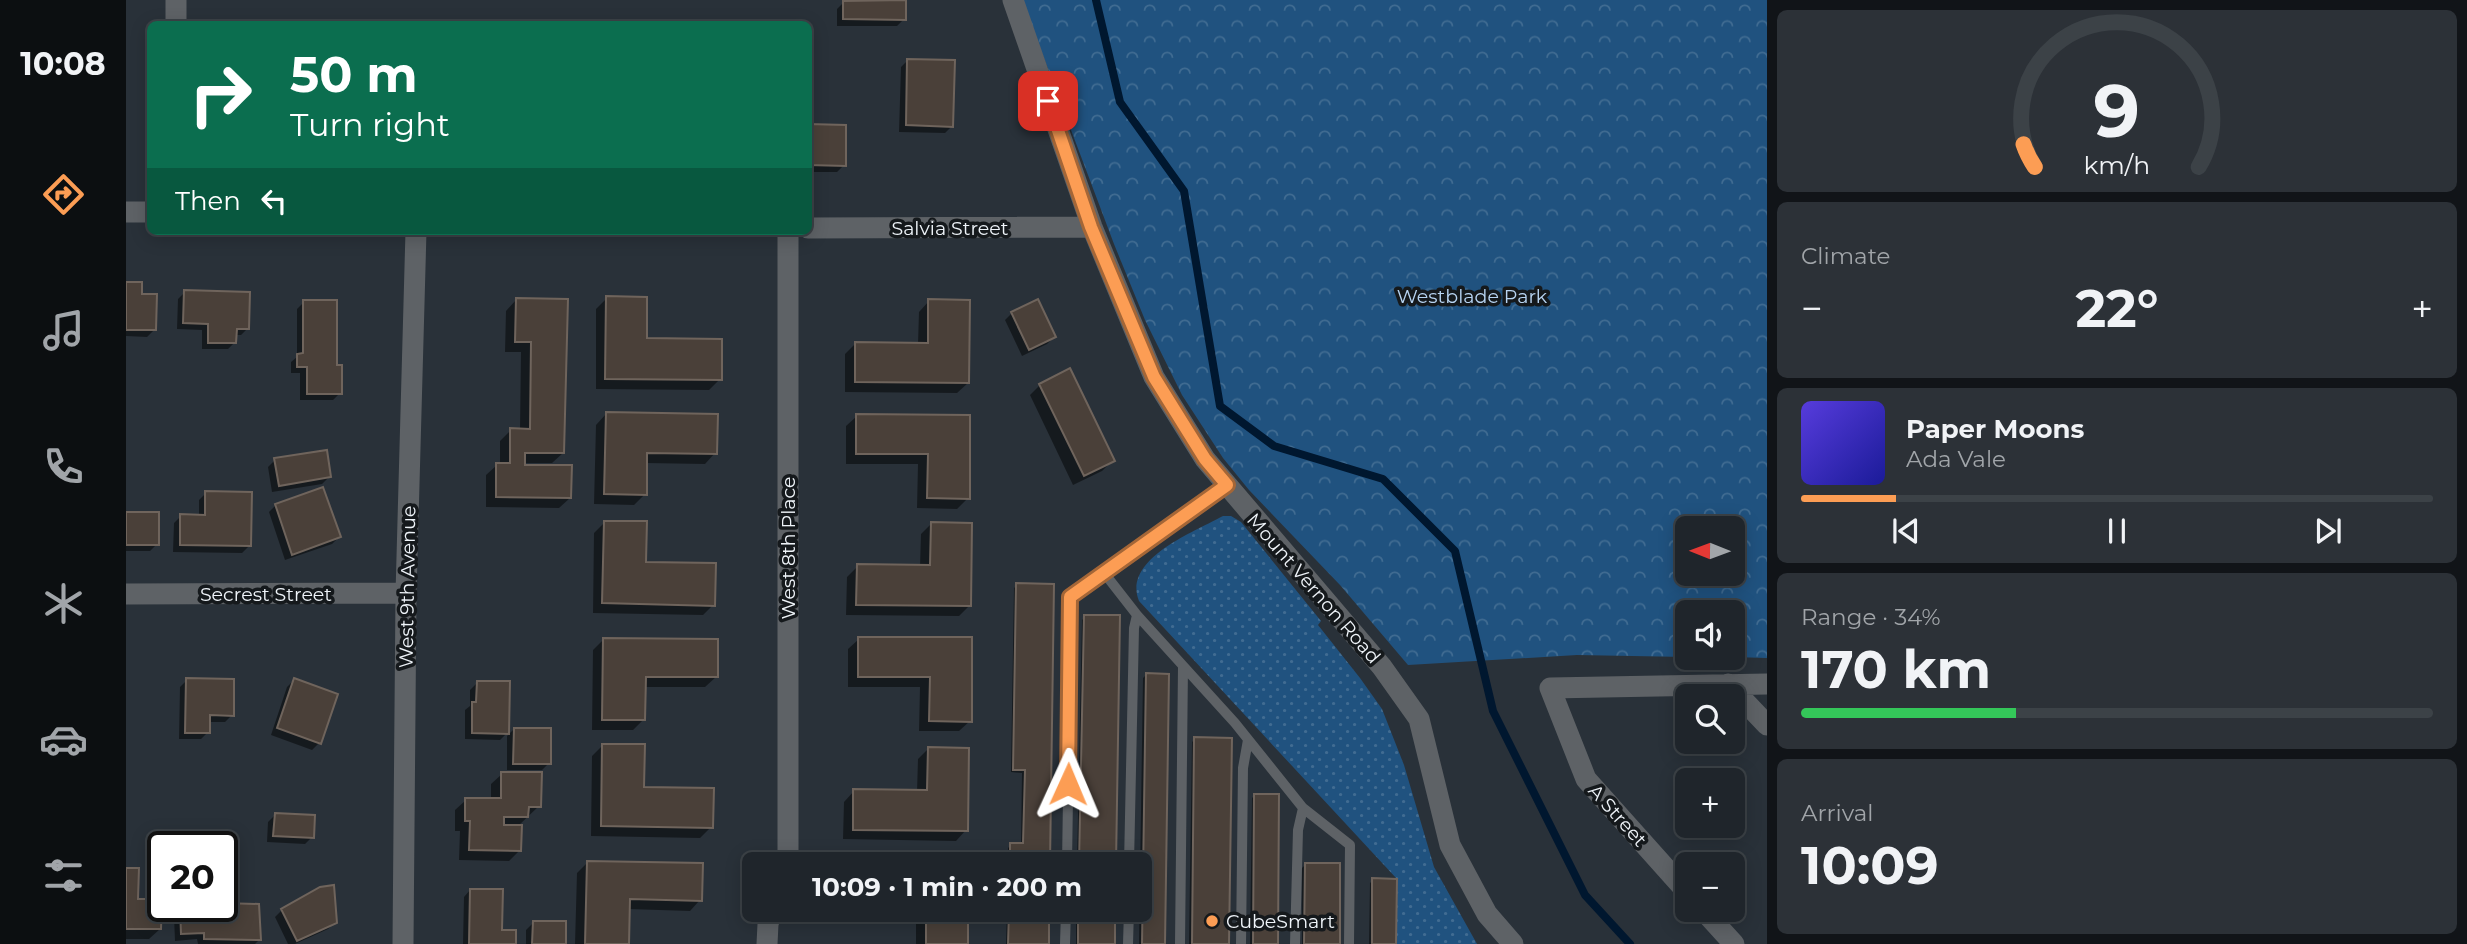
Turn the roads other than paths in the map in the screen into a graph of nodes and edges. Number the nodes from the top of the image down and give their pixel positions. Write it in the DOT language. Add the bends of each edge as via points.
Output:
graph roads {
  1 [pos="176,0"];
  2 [pos="1013,0"];
  3 [pos="176,21"];
  4 [pos="126,212"];
  5 [pos="147,212"];
  6 [pos="1091,227"];
  7 [pos="812,228"];
  8 [pos="416,235"];
  9 [pos="788,235"];
  10 [pos="1227,485"];
  11 [pos="1105,574"];
  12 [pos="406,593"];
  13 [pos="126,594"];
  14 [pos="1137,615"];
  15 [pos="1183,666"];
  16 [pos="1745,684"];
  17 [pos="1767,684"];
  18 [pos="1675,685"];
  19 [pos="1745,702"];
  20 [pos="1767,725"];
  21 [pos="1248,740"];
  22 [pos="1303,808"];
  23 [pos="788,852"];
  24 [pos="1066,852"];
  25 [pos="1129,852"];
  26 [pos="1675,879"];
  27 [pos="769,922"];
  28 [pos="1066,922"];
  29 [pos="1129,922"];
  30 [pos="1714,922"];
  31 [pos="403,944"];
  32 [pos="767,944"];
  33 [pos="1065,944"];
  34 [pos="1128,944"];
  35 [pos="1180,944"];
  36 [pos="1241,944"];
  37 [pos="1295,944"];
  38 [pos="1349,944"];
  39 [pos="1513,944"];
  40 [pos="1734,944"];
  1 -- 3 [label="street"];
  2 -- 6 [label="street, Mount Vernon Road"];
  4 -- 5 [label="street"];
  6 -- 7 [label="street, Salvia Street"];
  6 -- 10 [label="street, Mount Vernon Road" via="1154,377 1205,459"];
  8 -- 12 [label="street, West 9th Avenue"];
  9 -- 23 [label="street, West 8th Place"];
  10 -- 11 [label="lane"];
  10 -- 39 [label="street, Mount Vernon Road" via="1382,667 1419,719 1450,845 1486,914"];
  11 -- 14 [label="lane"];
  11 -- 24 [label="lane" via="1070,597"];
  12 -- 13 [label="street, Secrest Street"];
  12 -- 31 [label="street, West 9th Avenue"];
  14 -- 15 [label="lane"];
  14 -- 25 [label="lane"];
  15 -- 21 [label="lane"];
  15 -- 35 [label="lane"];
  16 -- 17 [label="street"];
  18 -- 26 [label="street, A Street" via="1550,688 1586,779"];
  19 -- 20 [label="street"];
  21 -- 22 [label="lane"];
  21 -- 36 [label="lane" via="1242,768"];
  22 -- 37 [label="lane" via="1298,830"];
  22 -- 38 [label="lane" via="1350,845"];
  27 -- 32 [label="street"];
  28 -- 33 [label="lane"];
  29 -- 34 [label="lane"];
  30 -- 40 [label="street"];
}
